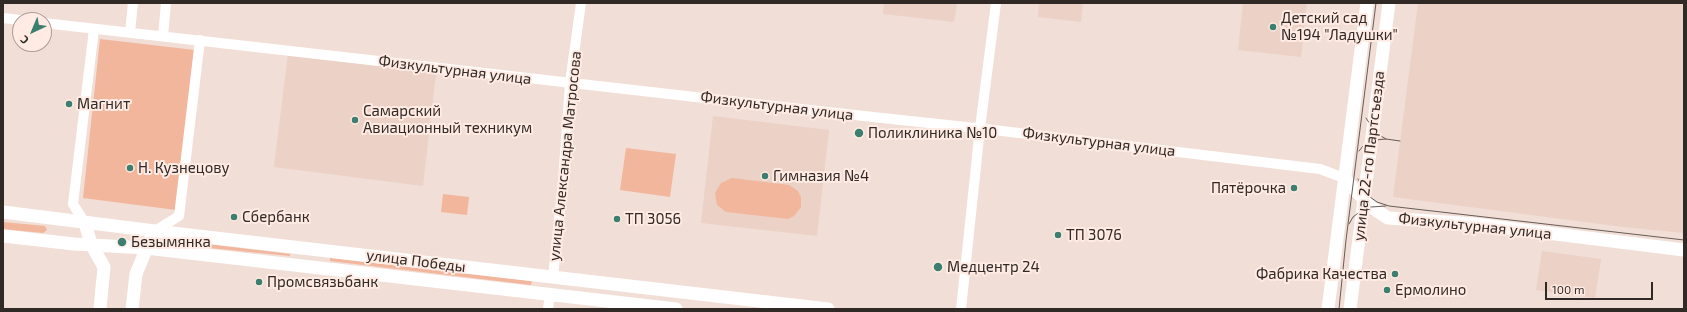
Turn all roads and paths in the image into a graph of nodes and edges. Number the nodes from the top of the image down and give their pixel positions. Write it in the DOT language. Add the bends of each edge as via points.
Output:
graph roads {
  1 [pos="133,3"];
  2 [pos="166,3"];
  3 [pos="581,3"];
  4 [pos="996,3"];
  5 [pos="1367,3"];
  6 [pos="1388,3"];
  7 [pos="52,24"];
  8 [pos="94,29"];
  9 [pos="130,32"];
  10 [pos="163,36"];
  11 [pos="200,40"];
  12 [pos="570,83"];
  13 [pos="980,128"];
  14 [pos="1344,178"];
  15 [pos="1364,200"];
  16 [pos="3,212"];
  17 [pos="53,219"];
  18 [pos="85,223"];
  19 [pos="154,231"];
  20 [pos="3,236"];
  21 [pos="53,242"];
  22 [pos="91,244"];
  23 [pos="298,247"];
  24 [pos="146,248"];
  25 [pos="1684,250"];
  26 [pos="328,251"];
  27 [pos="295,265"];
  28 [pos="327,268"];
  29 [pos="553,277"];
  30 [pos="550,294"];
  31 [pos="100,309"];
  32 [pos="132,309"];
  33 [pos="548,309"];
  34 [pos="676,309"];
  35 [pos="828,309"];
  36 [pos="960,309"];
  37 [pos="1328,309"];
  38 [pos="1350,309"];
  1 -- 9 [label="street"];
  2 -- 10 [label="street"];
  3 -- 12 [label="street, улица Александра Матросова"];
  4 -- 13 [label="street"];
  5 -- 14 [label="main road, улица 22-го Партсъезда"];
  6 -- 15 [label="main road, улица 22-го Партсъезда"];
  7 -- 8 [label="street, Физкультурная улица"];
  8 -- 9 [label="street, Физкультурная улица"];
  8 -- 18 [label="street" via="73,204"];
  9 -- 10 [label="street, Физкультурная улица"];
  10 -- 11 [label="street, Физкультурная улица"];
  11 -- 12 [label="street, Физкультурная улица"];
  11 -- 19 [label="street" via="179,216"];
  12 -- 13 [label="street, Физкультурная улица"];
  12 -- 29 [label="street, улица Александра Матросова"];
  13 -- 14 [label="street, Физкультурная улица" via="1320,169"];
  13 -- 36 [label="street"];
  14 -- 15 [label="main road, Физкультурная улица"];
  14 -- 37 [label="main road, улица 22-го Партсъезда"];
  15 -- 25 [label="main road, Физкультурная улица" via="1388,218 1474,224"];
  15 -- 38 [label="main road, улица 22-го Партсъезда"];
  16 -- 17 [label="main road, улица Победы"];
  17 -- 18 [label="main road, улица Победы"];
  17 -- 21 [label="main road" via="64,227 65,233"];
  18 -- 19 [label="main road, улица Победы"];
  18 -- 22 [label="main road"];
  19 -- 23 [label="main road, улица Победы"];
  19 -- 24 [label="main road"];
  20 -- 21 [label="main road, улица Победы"];
  21 -- 22 [label="main road, улица Победы"];
  22 -- 24 [label="main road, улица Победы"];
  22 -- 31 [label="main road" via="104,267"];
  23 -- 26 [label="main road, улица Победы"];
  23 -- 27 [label="main road" via="303,257 301,262"];
  24 -- 27 [label="main road, улица Победы"];
  24 -- 32 [label="main road" via="136,274"];
  26 -- 28 [label="main road" via="318,259 319,263"];
  26 -- 29 [label="main road, улица Победы"];
  27 -- 28 [label="main road, улица Победы"];
  28 -- 30 [label="main road, улица Победы"];
  29 -- 30 [label="main road, улица Александра Матросова"];
  29 -- 35 [label="main road, улица Победы"];
  30 -- 33 [label="street, улица Александра Матросова"];
  30 -- 34 [label="main road, улица Победы"];
}
